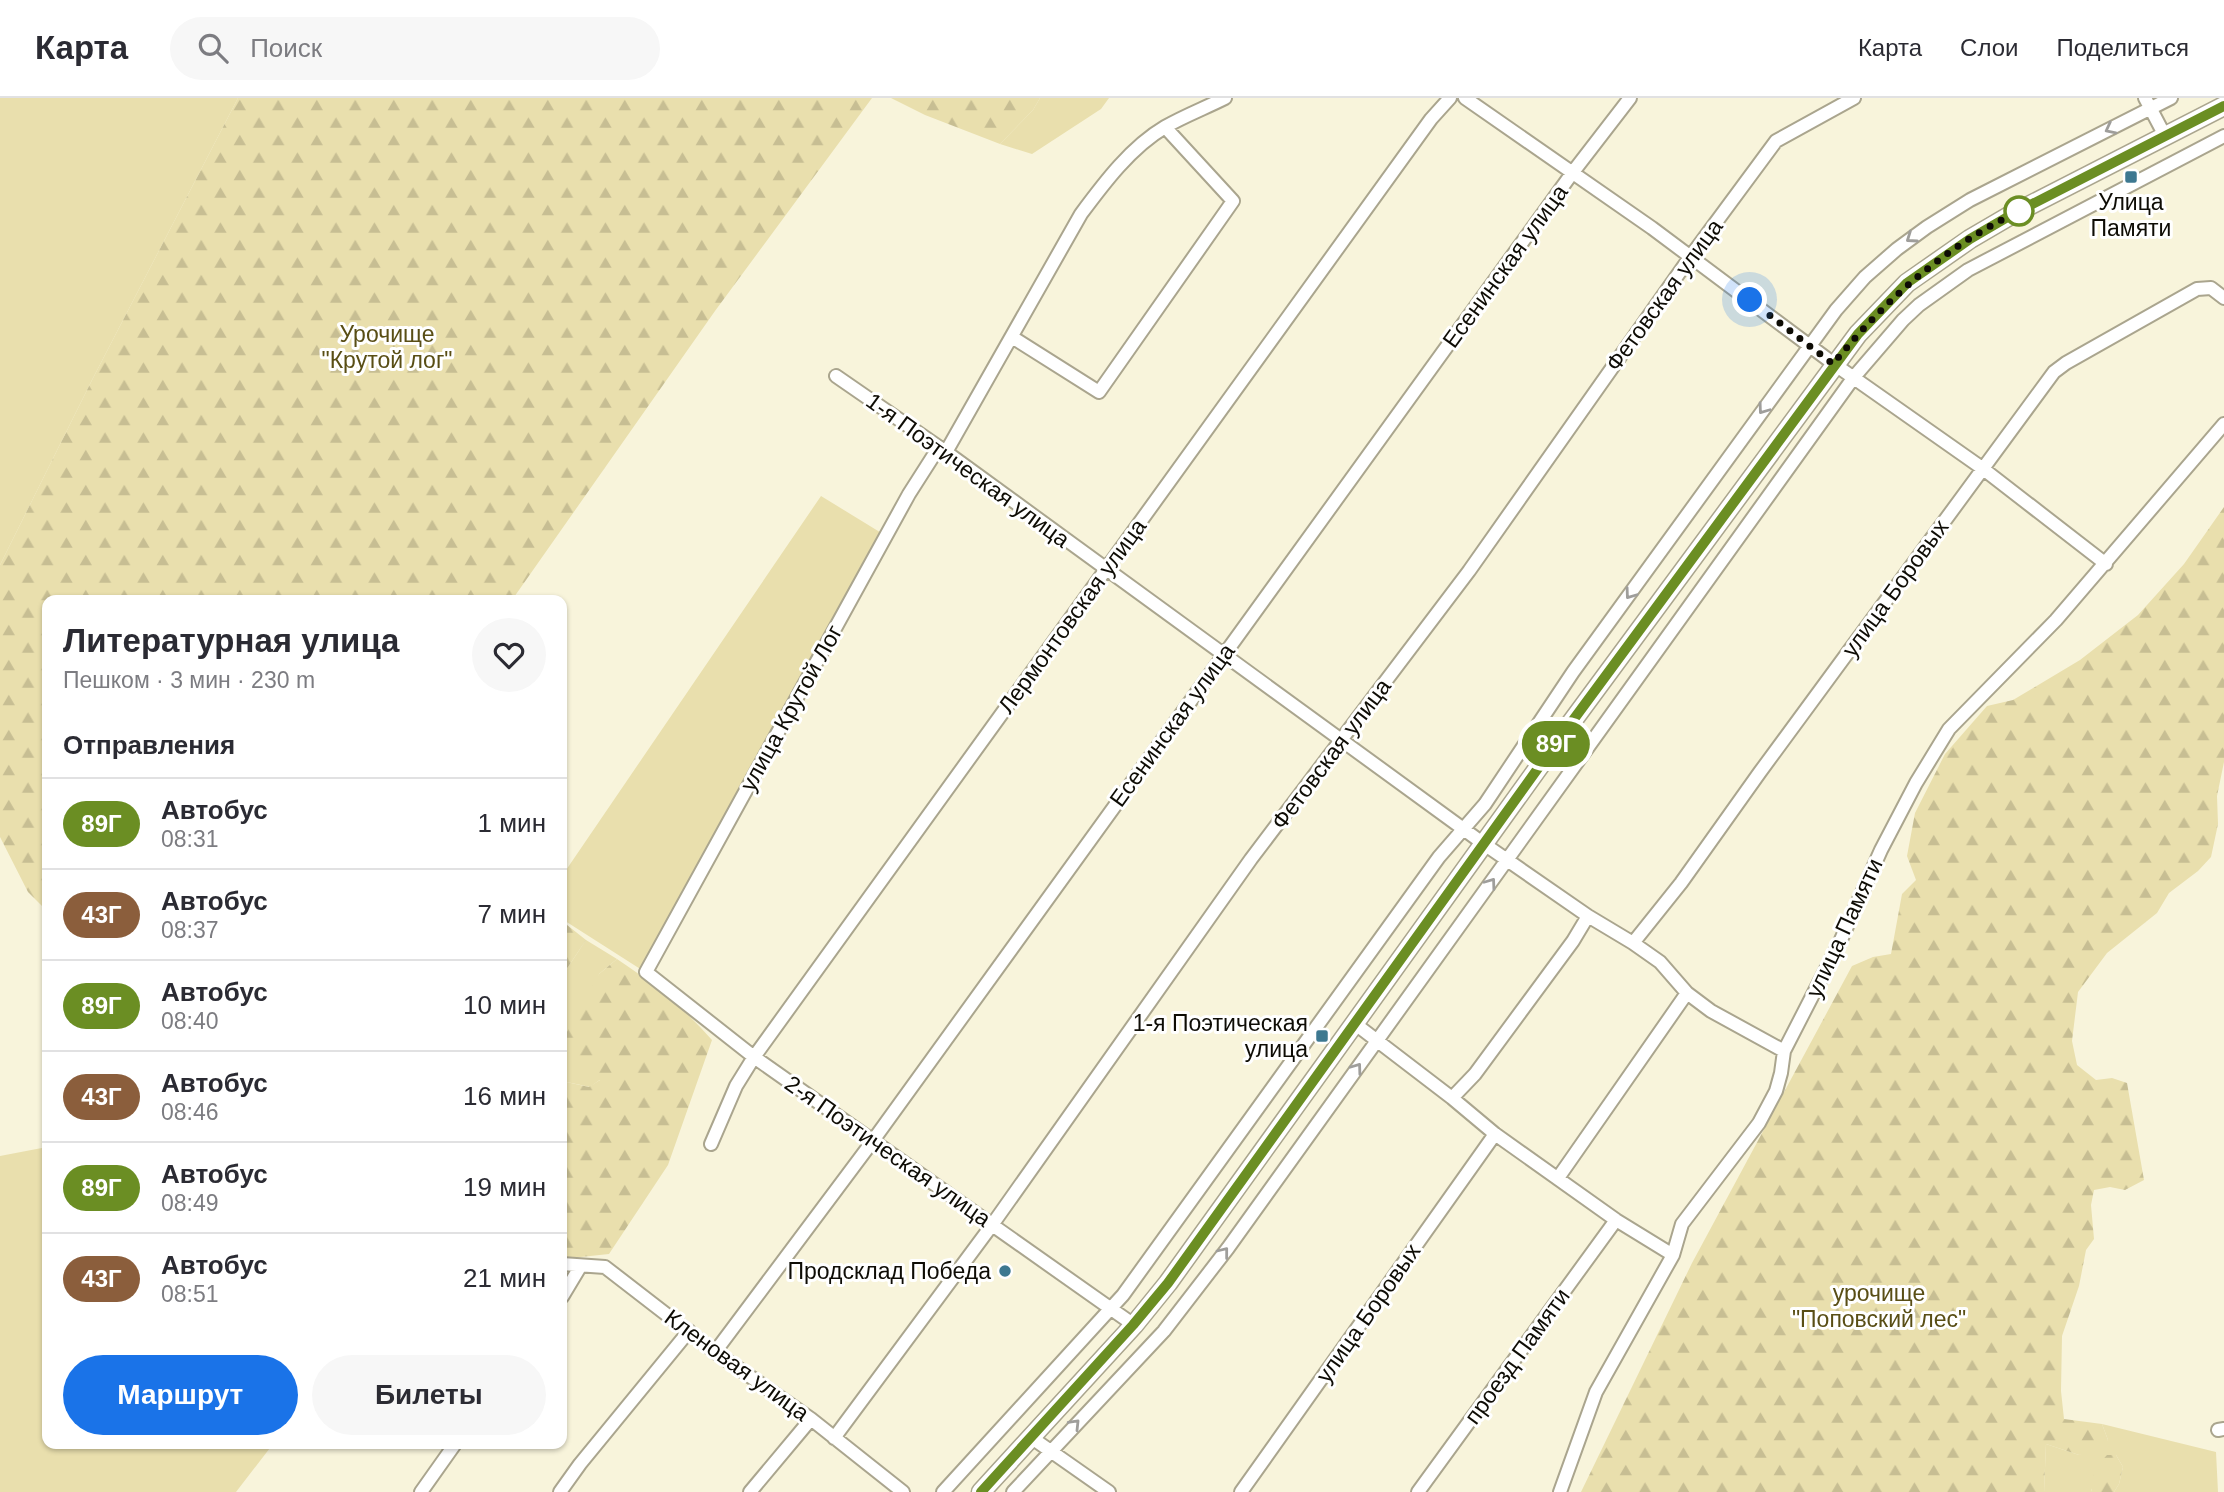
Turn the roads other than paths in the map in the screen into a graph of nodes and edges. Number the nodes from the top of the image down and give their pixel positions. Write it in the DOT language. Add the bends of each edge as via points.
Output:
graph roads {
  1 [pos="1225,98"];
  2 [pos="1450,98"];
  3 [pos="1465,98"];
  4 [pos="1630,98"];
  5 [pos="1854,98"];
  6 [pos="2171,98"];
  7 [pos="2148,103"];
  8 [pos="2224,106"];
  9 [pos="1165,127"];
  10 [pos="2165,136"];
  11 [pos="2224,136"];
  12 [pos="1573,172"];
  13 [pos="1691,256"];
  14 [pos="2224,298"];
  15 [pos="1012,337"];
  16 [pos="1809,344"];
  17 [pos="1833,364"];
  18 [pos="836,376"];
  19 [pos="1854,377"];
  20 [pos="2224,424"];
  21 [pos="942,449"];
  22 [pos="1982,468"];
  23 [pos="2106,564"];
  24 [pos="1106,569"];
  25 [pos="1223,655"];
  26 [pos="1342,740"];
  27 [pos="1464,828"];
  28 [pos="1484,844"];
  29 [pos="1507,860"];
  30 [pos="1588,916"];
  31 [pos="1633,943"];
  32 [pos="646,972"];
  33 [pos="1687,993"];
  34 [pos="1354,1023"];
  35 [pos="1377,1041"];
  36 [pos="1784,1051"];
  37 [pos="754,1057"];
  38 [pos="1452,1098"];
  39 [pos="1495,1135"];
  40 [pos="872,1142"];
  41 [pos="711,1144"];
  42 [pos="1558,1178"];
  43 [pos="1616,1220"];
  44 [pos="992,1225"];
  45 [pos="1673,1255"];
  46 [pos="567,1265"];
  47 [pos="580,1267"];
  48 [pos="567,1289"];
  49 [pos="1111,1309"];
  50 [pos="1133,1325"];
  51 [pos="689,1331"];
  52 [pos="715,1352"];
  53 [pos="811,1419"];
  54 [pos="834,1438"];
  55 [pos="1032,1438"];
  56 [pos="451,1449"];
  57 [pos="1050,1450"];
  58 [pos="421,1492"];
  59 [pos="560,1492"];
  60 [pos="750,1492"];
  61 [pos="903,1492"];
  62 [pos="943,1492"];
  63 [pos="981,1492"];
  64 [pos="1013,1492"];
  65 [pos="1109,1492"];
  66 [pos="1241,1492"];
  67 [pos="1418,1492"];
  68 [pos="1560,1492"];
  1 -- 9 [label="street, улица Крутой Лог"];
  2 -- 24 [label="street, Лермонтовская улица" via="1430,119"];
  3 -- 12 [label="street"];
  4 -- 12 [label="street, Есенинская улица"];
  5 -- 13 [label="street, Фетовская улица" via="1776,141"];
  6 -- 7 [label="street"];
  7 -- 10 [label="street"];
  7 -- 16 [label="street, one-way" via="1927,227 1865,277"];
  8 -- 10 [label="main road"];
  9 -- 15 [label="street, улица Крутой Лог" via="1143,142 1099,189"];
  9 -- 15 [label="street" via="1233,201 1099,392"];
  10 -- 17 [label="main road" via="2011,215 1940,258 1907,283"];
  11 -- 19 [label="street" via="1968,271 1919,305"];
  12 -- 13 [label="street"];
  12 -- 25 [label="street, Есенинская улица"];
  13 -- 16 [label="street"];
  13 -- 26 [label="street, Фетовская улица" via="1469,571"];
  14 -- 22 [label="street, улица Боровых" via="2211,288 2191,291 2054,372"];
  15 -- 21 [label="street, улица Крутой Лог"];
  16 -- 17 [label="street"];
  16 -- 27 [label="street, one-way"];
  17 -- 19 [label="street"];
  17 -- 28 [label="main road"];
  18 -- 21 [label="street, 1-я Поэтическая улица"];
  19 -- 22 [label="street"];
  19 -- 29 [label="street"];
  20 -- 23 [label="street, улица Памяти"];
  21 -- 24 [label="street, 1-я Поэтическая улица"];
  21 -- 32 [label="street, улица Крутой Лог" via="876,555"];
  22 -- 23 [label="street"];
  22 -- 31 [label="street, улица Боровых"];
  23 -- 36 [label="street, улица Памяти" via="1950,730 1881,850"];
  24 -- 25 [label="street, 1-я Поэтическая улица"];
  24 -- 37 [label="street, Лермонтовская улица"];
  25 -- 26 [label="street, 1-я Поэтическая улица"];
  25 -- 40 [label="street, Есенинская улица"];
  26 -- 27 [label="street, 1-я Поэтическая улица"];
  26 -- 44 [label="street, Фетовская улица" via="1251,859"];
  27 -- 28 [label="street, 1-я Поэтическая улица"];
  27 -- 49 [label="street"];
  28 -- 29 [label="street, 1-я Поэтическая улица"];
  28 -- 34 [label="main road"];
  29 -- 30 [label="street, 1-я Поэтическая улица"];
  35 -- 29 [label="street, one-way"];
  30 -- 31 [label="street, 1-я Поэтическая улица"];
  30 -- 38 [label="street" via="1500,1041"];
  31 -- 33 [label="street, 1-я Поэтическая улица" via="1660,962"];
  32 -- 37 [label="street, 2-я Поэтическая улица"];
  33 -- 36 [label="street, 1-я Поэтическая улица"];
  33 -- 42 [label="street"];
  34 -- 35 [label="street"];
  34 -- 50 [label="main road"];
  35 -- 38 [label="street"];
  57 -- 35 [label="street, one-way" via="1164,1331"];
  36 -- 45 [label="street, улица Памяти" via="1776,1090 1759,1123 1682,1224"];
  37 -- 40 [label="street, 2-я Поэтическая улица"];
  37 -- 41 [label="street, Лермонтовская улица"];
  38 -- 39 [label="street"];
  39 -- 42 [label="street"];
  39 -- 66 [label="street, улица Боровых"];
  40 -- 44 [label="street, 2-я Поэтическая улица"];
  40 -- 52 [label="street, Есенинская улица"];
  42 -- 43 [label="street"];
  43 -- 45 [label="street"];
  43 -- 67 [label="street, проезд Памяти"];
  44 -- 49 [label="street, 2-я Поэтическая улица"];
  44 -- 54 [label="street, Фетовская улица"];
  45 -- 68 [label="street, улица Памяти" via="1596,1392"];
  46 -- 47 [label="street, Кленовая улица"];
  47 -- 48 [label="street"];
  47 -- 51 [label="street, Кленовая улица" via="605,1267"];
  49 -- 50 [label="street, 2-я Поэтическая улица"];
  49 -- 62 [label="street"];
  50 -- 55 [label="main road"];
  51 -- 52 [label="street, Кленовая улица"];
  51 -- 59 [label="street"];
  52 -- 53 [label="street, Кленовая улица"];
  53 -- 54 [label="street, Кленовая улица"];
  53 -- 60 [label="street"];
  54 -- 61 [label="street, Кленовая улица"];
  55 -- 57 [label="street"];
  55 -- 63 [label="main road"];
  56 -- 58 [label="street"];
  57 -- 64 [label="street"];
  57 -- 65 [label="street"];
}
